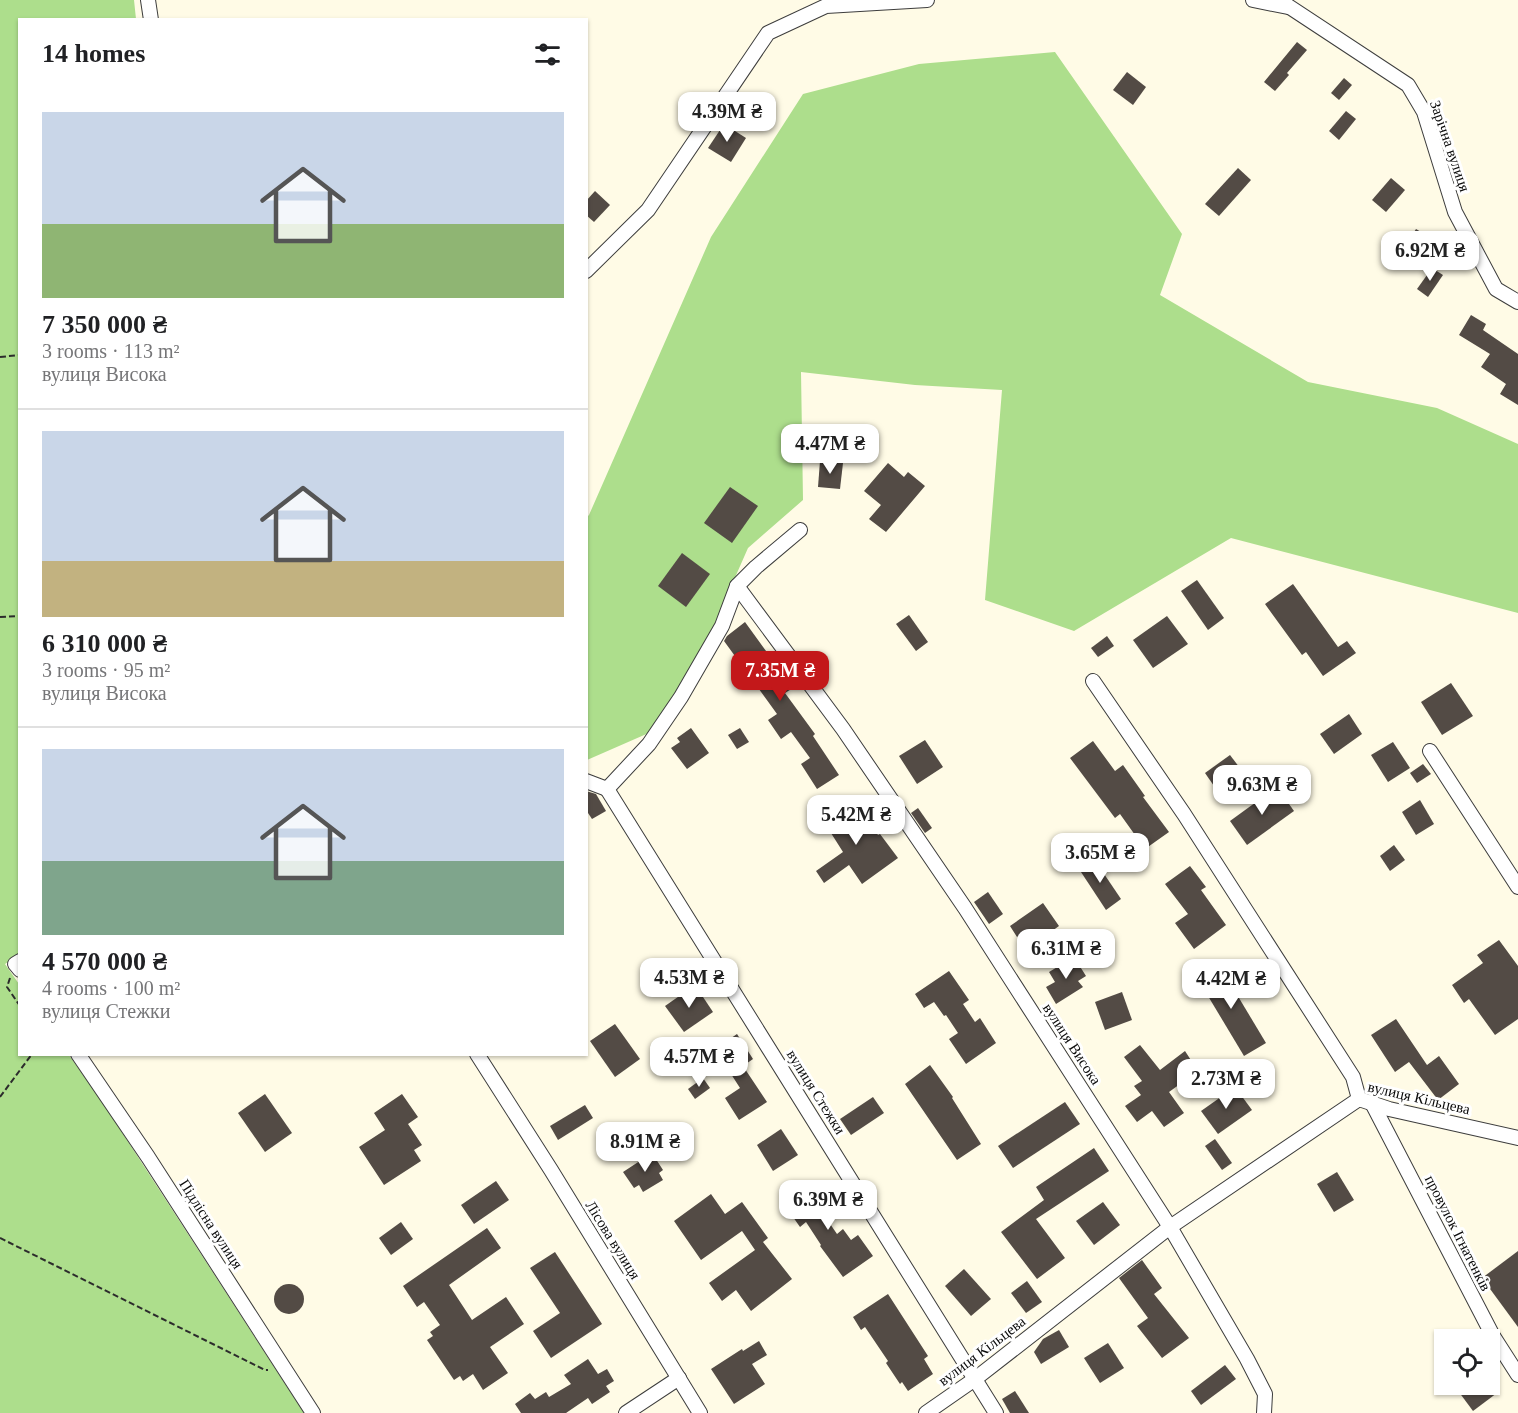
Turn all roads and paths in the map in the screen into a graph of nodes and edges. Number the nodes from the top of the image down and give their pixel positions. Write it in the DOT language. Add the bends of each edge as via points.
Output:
graph roads {
  1 [pos="148,0"];
  2 [pos="927,0"];
  3 [pos="1253,0"];
  4 [pos="1284,4"];
  5 [pos="151,18"];
  6 [pos="588,269"];
  7 [pos="1518,302"];
  8 [pos="18,355"];
  9 [pos="0,357"];
  10 [pos="800,530"];
  11 [pos="737,586"];
  12 [pos="18,616"];
  13 [pos="0,617"];
  14 [pos="1093,681"];
  15 [pos="1430,750"];
  16 [pos="588,782"];
  17 [pos="607,789"];
  18 [pos="1518,886"];
  19 [pos="18,965"];
  20 [pos="18,1003"];
  21 [pos="31,1056"];
  22 [pos="79,1056"];
  23 [pos="478,1056"];
  24 [pos="0,1097"];
  25 [pos="1359,1099"];
  26 [pos="1373,1104"];
  27 [pos="1518,1138"];
  28 [pos="1170,1227"];
  29 [pos="0,1238"];
  30 [pos="286,1370"];
  31 [pos="1518,1375"];
  32 [pos="679,1378"];
  33 [pos="975,1378"];
  34 [pos="313,1413"];
  35 [pos="626,1413"];
  36 [pos="700,1413"];
  37 [pos="926,1413"];
  38 [pos="996,1413"];
  39 [pos="1264,1413"];
  1 -- 5 [label="street"];
  2 -- 6 [label="street" via="826,6 768,33 648,210"];
  3 -- 4 [label="street"];
  4 -- 7 [label="street, Зарічна вулиця" via="1408,85 1424,112 1455,212 1496,289"];
  8 -- 9 [label="path"];
  10 -- 11 [label="street"];
  11 -- 17 [label="street" via="722,626 681,697 649,744"];
  11 -- 28 [label="street, вулиця Висока" via="843,729 965,908"];
  12 -- 13 [label="path"];
  14 -- 25 [label="street" via="1184,814 1353,1077"];
  15 -- 18 [label="street"];
  16 -- 17 [label="street"];
  17 -- 33 [label="street, вулиця Стежки"];
  19 -- 20 [label="path" via="7,987"];
  21 -- 24 [label="path"];
  22 -- 30 [label="street, Підлісна вулиця"];
  23 -- 32 [label="street, Лісова вулиця"];
  25 -- 26 [label="street, вулиця Кільцева"];
  25 -- 28 [label="street, вулиця Кільцева"];
  26 -- 27 [label="street, вулиця Кільцева"];
  26 -- 31 [label="street, провулок Ігнатенків" via="1493,1336"];
  28 -- 33 [label="street, вулиця Кільцева"];
  28 -- 39 [label="street" via="1265,1394"];
  29 -- 30 [label="path" via="265,1370"];
  30 -- 34 [label="street, Підлісна вулиця"];
  32 -- 35 [label="street"];
  32 -- 36 [label="street, Лісова вулиця"];
  33 -- 37 [label="street, вулиця Кільцева"];
  33 -- 38 [label="street, вулиця Стежки"];
}
